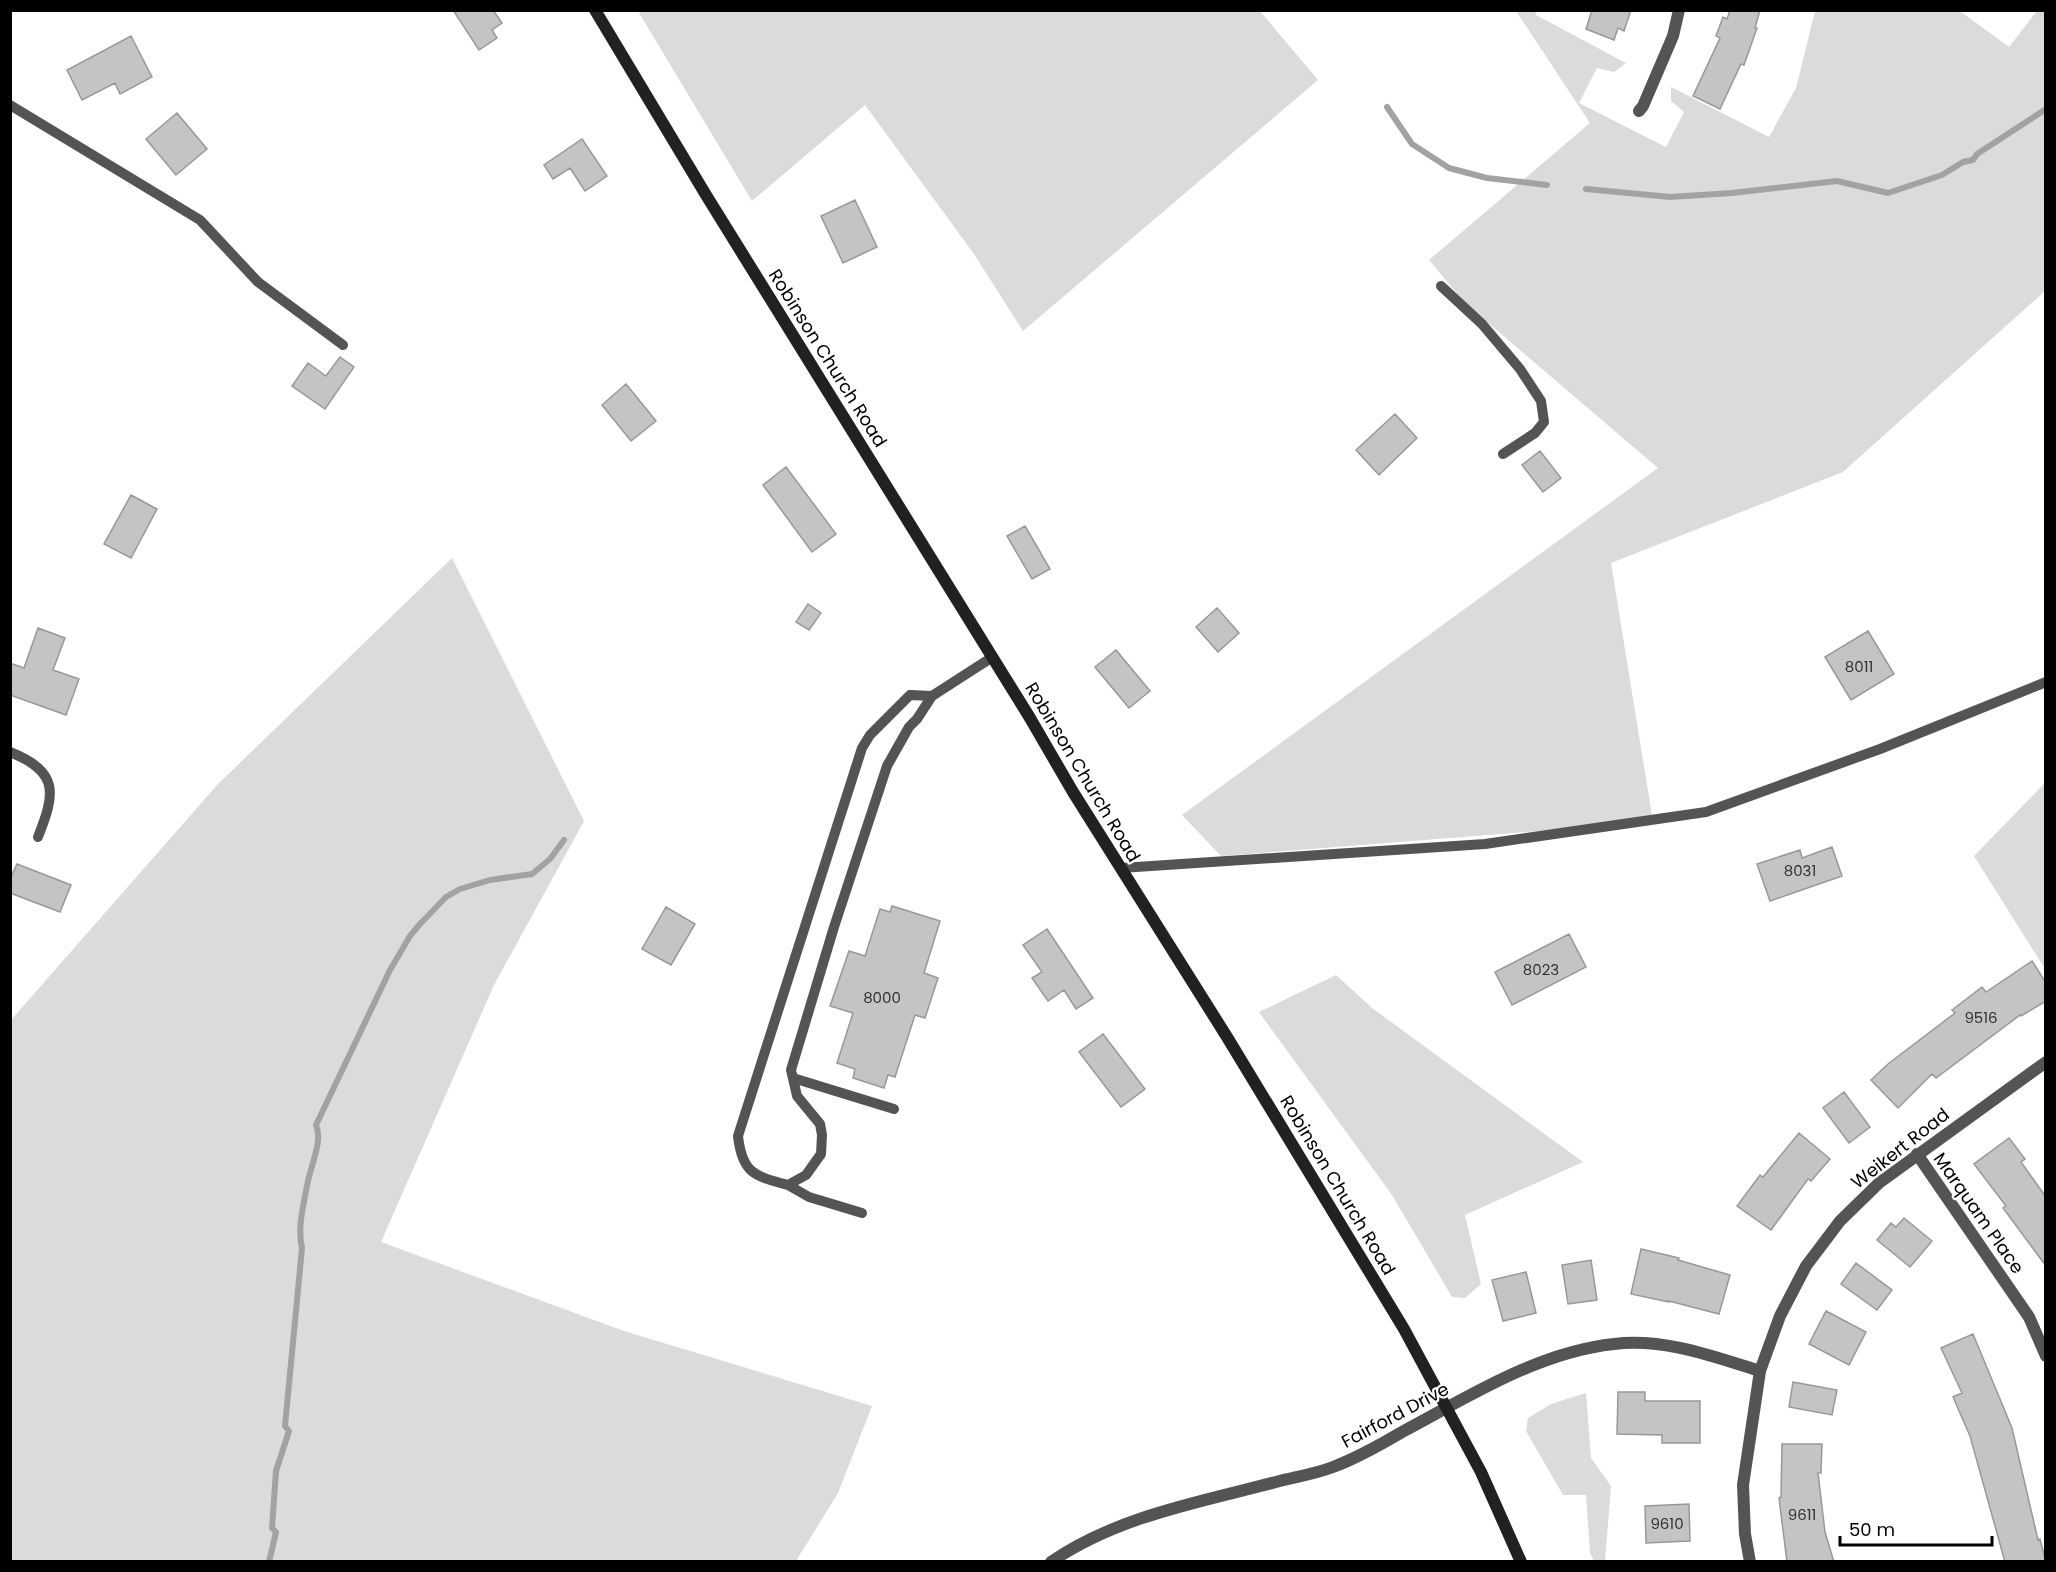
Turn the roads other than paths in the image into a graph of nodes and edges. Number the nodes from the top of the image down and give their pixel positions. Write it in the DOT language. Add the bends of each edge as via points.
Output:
graph roads {
  1 [pos="595,10"];
  2 [pos="1679,10"];
  3 [pos="10,105"];
  4 [pos="1639,111"];
  5 [pos="1441,286"];
  6 [pos="343,345"];
  7 [pos="1503,454"];
  8 [pos="992,658"];
  9 [pos="2046,682"];
  10 [pos="932,696"];
  11 [pos="10,752"];
  12 [pos="38,837"];
  13 [pos="1121,868"];
  14 [pos="2046,1062"];
  15 [pos="793,1078"];
  16 [pos="894,1109"];
  17 [pos="1917,1155"];
  18 [pos="788,1185"];
  19 [pos="862,1213"];
  20 [pos="2046,1356"];
  21 [pos="1760,1371"];
  22 [pos="1447,1408"];
  23 [pos="1051,1562"];
  24 [pos="1521,1562"];
  25 [pos="1750,1562"];
  1 -- 8 [label="street, Robinson Church Road"];
  2 -- 4 [label="street" via="1673,36"];
  3 -- 6 [label="lane" via="200,220 258,282"];
  5 -- 7 [label="lane" via="1482,324 1541,401 1544,422 1535,433"];
  8 -- 10 [label="lane"];
  8 -- 13 [label="street, Robinson Church Road"];
  9 -- 13 [label="lane" via="1880,749 1706,812 1485,844"];
  10 -- 15 [label="lane" via="887,766 802,1031 791,1070"];
  10 -- 18 [label="lane" via="910,695 862,748 738,1136 748,1169 759,1178"];
  11 -- 12 [label="lane" via="39,768 50,781 50,807"];
  13 -- 22 [label="street, Robinson Church Road" via="1404,1329"];
  14 -- 17 [label="street, Weikert Road"];
  15 -- 16 [label="lane"];
  15 -- 18 [label="lane" via="797,1096 820,1124 822,1145 821,1154 806,1174"];
  17 -- 20 [label="street, Marquam Place" via="2029,1317"];
  17 -- 21 [label="street, Weikert Road" via="1879,1183 1840,1221 1806,1266 1780,1316"];
  18 -- 19 [label="lane" via="809,1197"];
  21 -- 22 [label="street, Fairford Drive" via="1676,1347 1643,1342 1613,1344 1553,1358"];
  21 -- 25 [label="street, Weikert Road" via="1743,1485"];
  22 -- 23 [label="street, Fairford Drive" via="1331,1468 1136,1520 1084,1542"];
  22 -- 24 [label="street, Robinson Church Road"];
}
